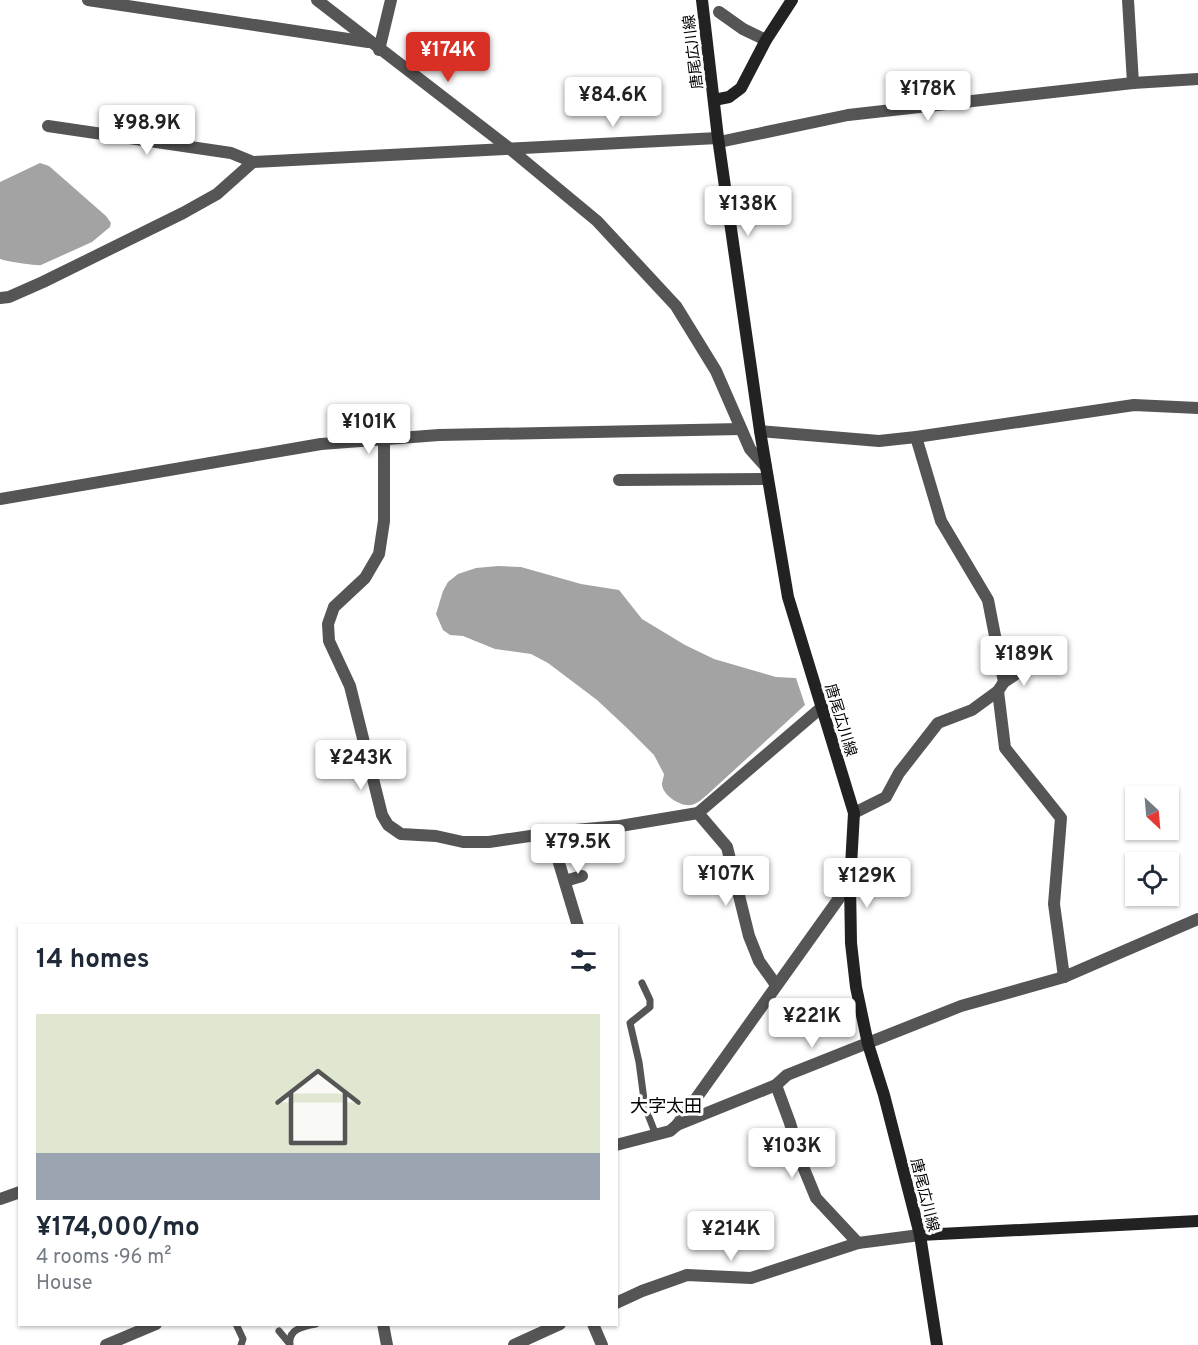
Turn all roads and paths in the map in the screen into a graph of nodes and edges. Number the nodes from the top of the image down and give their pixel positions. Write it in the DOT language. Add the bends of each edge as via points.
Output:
graph roads {
  1 [pos="88,0"];
  2 [pos="316,0"];
  3 [pos="391,0"];
  4 [pos="702,0"];
  5 [pos="792,0"];
  6 [pos="1128,0"];
  7 [pos="718,12"];
  8 [pos="766,40"];
  9 [pos="374,46"];
  10 [pos="1198,80"];
  11 [pos="1134,83"];
  12 [pos="714,100"];
  13 [pos="48,126"];
  14 [pos="718,140"];
  15 [pos="509,148"];
  16 [pos="253,162"];
  17 [pos="0,298"];
  18 [pos="1198,408"];
  19 [pos="741,429"];
  20 [pos="760,431"];
  21 [pos="916,437"];
  22 [pos="384,438"];
  23 [pos="766,473"];
  24 [pos="619,480"];
  25 [pos="0,499"];
  26 [pos="1031,664"];
  27 [pos="1001,686"];
  28 [pos="822,707"];
  29 [pos="698,813"];
  30 [pos="854,813"];
  31 [pos="550,833"];
  32 [pos="582,876"];
  33 [pos="565,881"];
  34 [pos="850,882"];
  35 [pos="1198,919"];
  36 [pos="577,924"];
  37 [pos="1064,977"];
  38 [pos="642,983"];
  39 [pos="776,985"];
  40 [pos="868,1044"];
  41 [pos="776,1085"];
  42 [pos="677,1125"];
  43 [pos="656,1135"];
  44 [pos="618,1144"];
  45 [pos="18,1193"];
  46 [pos="0,1199"];
  47 [pos="1198,1221"];
  48 [pos="920,1234"];
  49 [pos="858,1243"];
  50 [pos="618,1302"];
  51 [pos="151,1326"];
  52 [pos="237,1326"];
  53 [pos="305,1326"];
  54 [pos="383,1326"];
  55 [pos="556,1326"];
  56 [pos="594,1326"];
  57 [pos="279,1331"];
  58 [pos="106,1345"];
  59 [pos="241,1345"];
  60 [pos="290,1345"];
  61 [pos="387,1345"];
  62 [pos="514,1345"];
  63 [pos="602,1345"];
  64 [pos="937,1345"];
  1 -- 9 [label="street"];
  2 -- 9 [label="street"];
  3 -- 9 [label="street"];
  4 -- 12 [label="main road, 唐尾広川線"];
  5 -- 8 [label="main road, 唐尾広川線"];
  6 -- 11 [label="street"];
  7 -- 8 [label="street"];
  8 -- 12 [label="main road, 唐尾広川線" via="741,88 729,97"];
  9 -- 15 [label="street"];
  10 -- 11 [label="street"];
  11 -- 14 [label="street" via="848,115"];
  12 -- 14 [label="main road, 唐尾広川線"];
  13 -- 16 [label="street" via="231,153"];
  14 -- 15 [label="street"];
  14 -- 20 [label="main road, 唐尾広川線"];
  15 -- 16 [label="street"];
  15 -- 19 [label="street" via="597,221 676,306 716,371"];
  16 -- 17 [label="street" via="217,194 183,213 43,282"];
  18 -- 21 [label="street" via="1134,405"];
  19 -- 22 [label="street"];
  19 -- 23 [label="street"];
  20 -- 21 [label="street" via="879,441"];
  20 -- 23 [label="main road, 唐尾広川線"];
  21 -- 27 [label="street" via="941,521 988,600"];
  22 -- 25 [label="street" via="321,444"];
  22 -- 31 [label="street" via="384,521 379,554 365,578 334,607 328,624 329,641 350,686 382,815 400,834 463,842"];
  23 -- 24 [label="street"];
  23 -- 28 [label="main road, 唐尾広川線" via="788,597"];
  26 -- 27 [label="street"];
  27 -- 30 [label="street" via="972,710 938,723 899,773 886,797"];
  27 -- 37 [label="street" via="1005,748 1061,818 1054,904"];
  28 -- 29 [label="street"];
  28 -- 30 [label="main road, 唐尾広川線"];
  29 -- 31 [label="street"];
  29 -- 39 [label="street" via="727,847 749,936 759,962"];
  30 -- 34 [label="main road, 唐尾広川線"];
  31 -- 33 [label="street"];
  32 -- 33 [label="street"];
  33 -- 36 [label="street"];
  34 -- 39 [label="street"];
  34 -- 40 [label="main road, 唐尾広川線" via="851,943"];
  35 -- 37 [label="street"];
  37 -- 40 [label="street" via="961,1006"];
  38 -- 43 [label="lane" via="650,1007 630,1023 645,1107"];
  39 -- 42 [label="street"];
  40 -- 41 [label="street" via="787,1075"];
  40 -- 48 [label="main road, 唐尾広川線"];
  41 -- 42 [label="street"];
  41 -- 49 [label="street" via="816,1198"];
  42 -- 43 [label="street"];
  43 -- 44 [label="street"];
  45 -- 46 [label="street"];
  47 -- 48 [label="main road"];
  48 -- 49 [label="street"];
  48 -- 64 [label="main road, 唐尾広川線"];
  49 -- 50 [label="street" via="751,1278 687,1275"];
  51 -- 58 [label="street"];
  52 -- 59 [label="lane" via="243,1339"];
  53 -- 60 [label="lane" via="292,1333"];
  54 -- 61 [label="street"];
  55 -- 62 [label="street"];
  56 -- 63 [label="street"];
  57 -- 60 [label="lane"];
}
